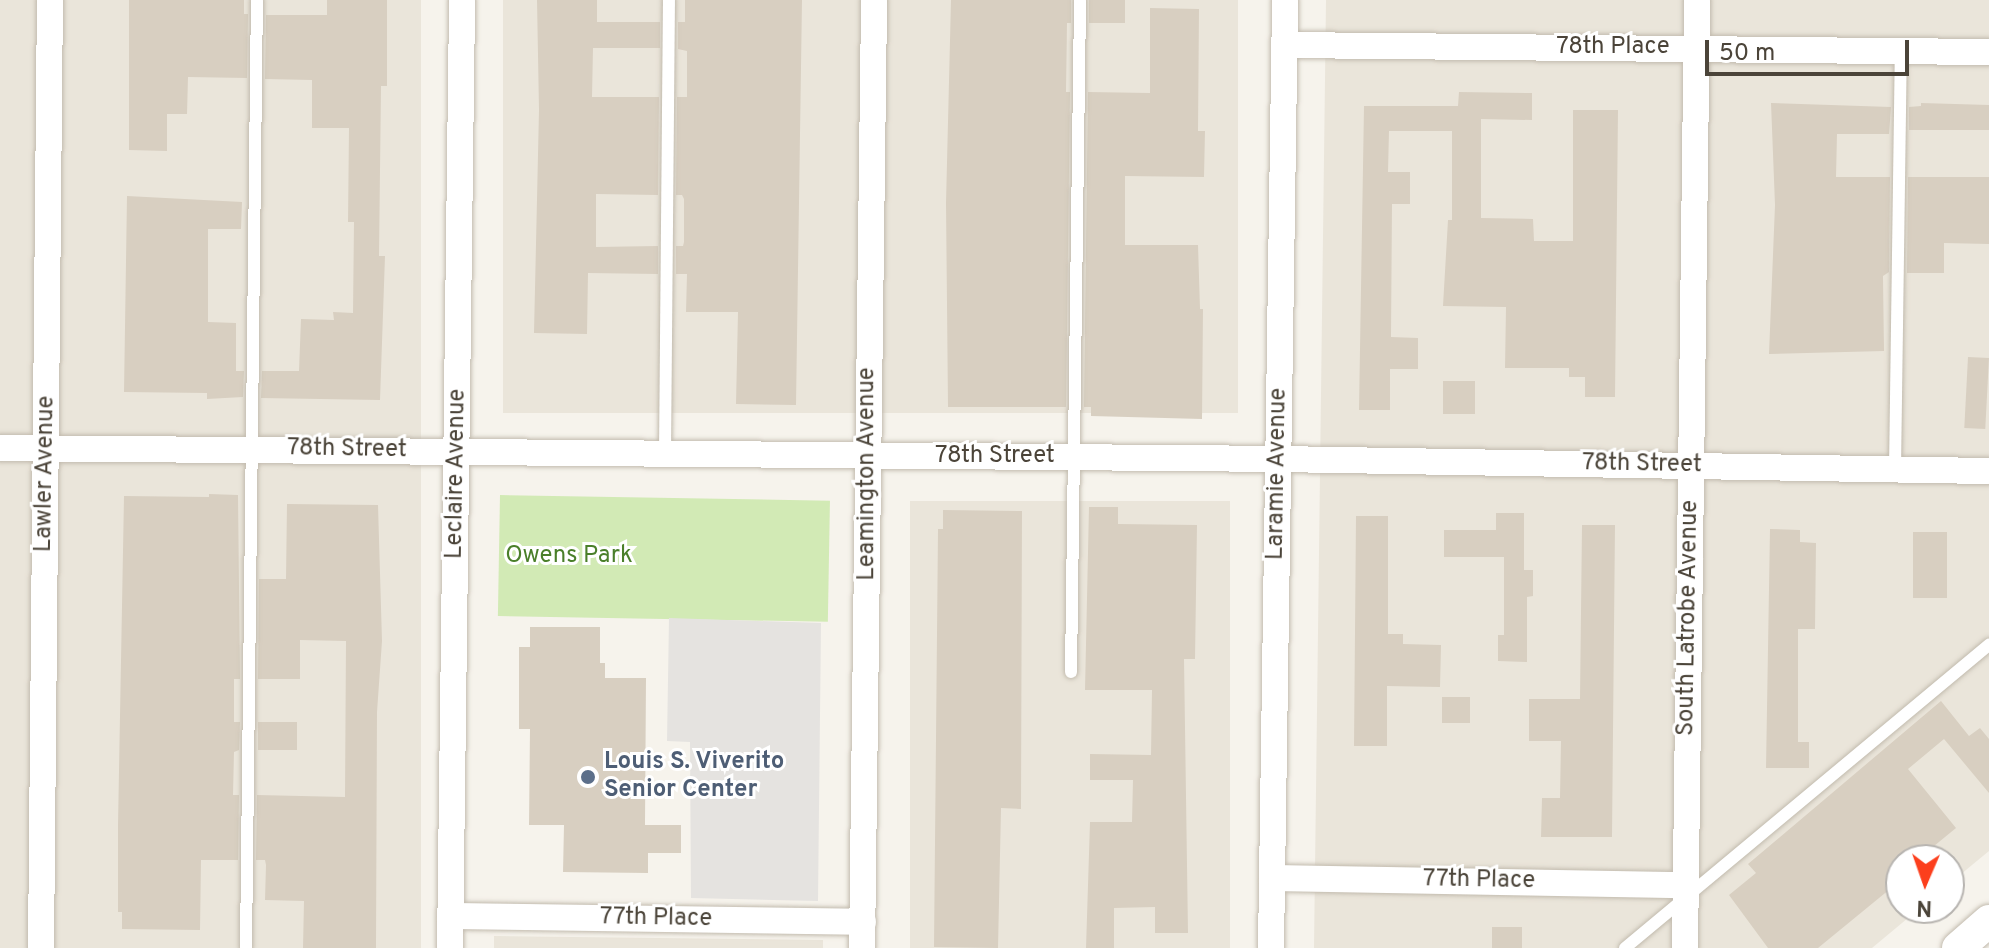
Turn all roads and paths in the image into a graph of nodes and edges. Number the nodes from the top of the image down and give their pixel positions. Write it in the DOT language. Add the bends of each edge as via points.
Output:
graph roads {
  1 [pos="50,0"];
  2 [pos="257,0"];
  3 [pos="462,0"];
  4 [pos="669,0"];
  5 [pos="874,0"];
  6 [pos="1080,0"];
  7 [pos="1285,0"];
  8 [pos="1697,0"];
  9 [pos="1284,45"];
  10 [pos="1696,48"];
  11 [pos="1901,49"];
  12 [pos="1989,52"];
  13 [pos="0,448"];
  14 [pos="46,448"];
  15 [pos="253,449"];
  16 [pos="457,452"];
  17 [pos="665,454"];
  18 [pos="868,456"];
  19 [pos="1074,458"];
  20 [pos="1278,459"];
  21 [pos="1691,466"];
  22 [pos="1895,469"];
  23 [pos="1989,471"];
  24 [pos="1989,645"];
  25 [pos="1071,672"];
  26 [pos="1272,878"];
  27 [pos="1686,891"];
  28 [pos="450,916"];
  29 [pos="1989,921"];
  30 [pos="863,935"];
  31 [pos="41,948"];
  32 [pos="246,948"];
  33 [pos="450,948"];
  34 [pos="1271,948"];
  35 [pos="1625,948"];
  36 [pos="1685,948"];
  37 [pos="1958,948"];
  1 -- 14 [label="street, Lawler Avenue"];
  2 -- 15 [label="lane"];
  3 -- 16 [label="street, Leclaire Avenue"];
  4 -- 17 [label="lane"];
  5 -- 18 [label="street, Leamington Avenue"];
  6 -- 19 [label="lane"];
  7 -- 9 [label="street, Laramie Avenue"];
  8 -- 10 [label="street, South Latrobe Avenue"];
  9 -- 10 [label="street, 78th Place"];
  9 -- 20 [label="street, Laramie Avenue"];
  10 -- 11 [label="street, 78th Place"];
  10 -- 21 [label="street, South Latrobe Avenue"];
  11 -- 12 [label="street, 78th Place"];
  11 -- 22 [label="lane"];
  13 -- 14 [label="street, 78th Street"];
  14 -- 15 [label="street, 78th Street"];
  14 -- 31 [label="street, Lawler Avenue"];
  15 -- 16 [label="street, 78th Street"];
  15 -- 32 [label="lane"];
  16 -- 17 [label="street, 78th Street"];
  16 -- 28 [label="street, Leclaire Avenue"];
  17 -- 18 [label="street, 78th Street"];
  18 -- 19 [label="street, 78th Street"];
  18 -- 30 [label="street, Leamington Avenue"];
  19 -- 20 [label="street, 78th Street"];
  19 -- 25 [label="lane"];
  20 -- 21 [label="street, 78th Street"];
  20 -- 26 [label="street, Laramie Avenue"];
  21 -- 22 [label="street, 78th Street"];
  21 -- 27 [label="street, South Latrobe Avenue"];
  22 -- 23 [label="street, 78th Street"];
  24 -- 27 [label="lane"];
  26 -- 27 [label="street, 77th Place"];
  26 -- 34 [label="street, Laramie Avenue"];
  27 -- 35 [label="lane"];
  27 -- 36 [label="street, South Latrobe Avenue"];
  28 -- 30 [label="street, 77th Place"];
  28 -- 33 [label="street, Leclaire Avenue"];
  29 -- 37 [label="street"];
}
